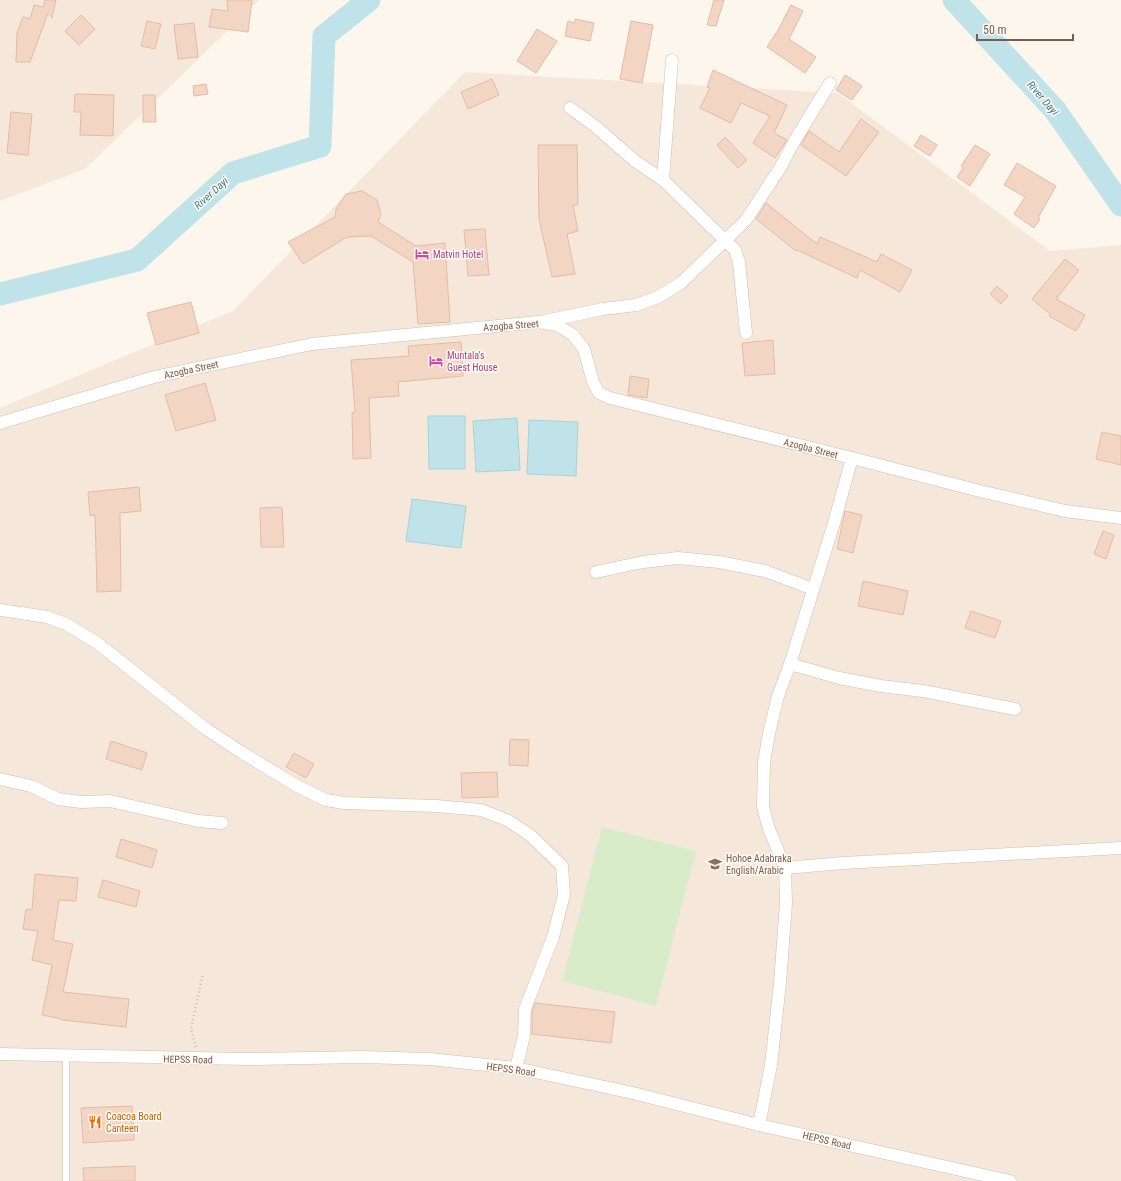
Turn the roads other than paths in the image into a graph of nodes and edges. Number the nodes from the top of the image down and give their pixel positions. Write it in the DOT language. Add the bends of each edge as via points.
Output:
graph roads {
  1 [pos="672,60"];
  2 [pos="830,83"];
  3 [pos="570,108"];
  4 [pos="663,180"];
  5 [pos="725,241"];
  6 [pos="538,322"];
  7 [pos="746,333"];
  8 [pos="0,423"];
  9 [pos="852,458"];
  10 [pos="1121,518"];
  11 [pos="596,572"];
  12 [pos="813,589"];
  13 [pos="0,610"];
  14 [pos="790,664"];
  15 [pos="1015,709"];
  16 [pos="0,779"];
  17 [pos="222,823"];
  18 [pos="1121,848"];
  19 [pos="785,868"];
  20 [pos="0,1054"];
  21 [pos="66,1056"];
  22 [pos="516,1068"];
  23 [pos="758,1125"];
  24 [pos="66,1181"];
  25 [pos="1010,1181"];
  1 -- 4 [label="street"];
  2 -- 5 [label="street" via="764,195 746,220"];
  3 -- 4 [label="street" via="635,161"];
  4 -- 5 [label="street"];
  5 -- 6 [label="street" via="681,283 658,297 636,305"];
  5 -- 7 [label="street" via="735,250 738,257"];
  6 -- 8 [label="street, Azogba Street" via="312,344 154,377"];
  6 -- 9 [label="street, Azogba Street" via="557,325 573,335 584,349 593,382 599,393 610,398"];
  9 -- 10 [label="street, Azogba Street" via="1065,511"];
  9 -- 12 [label="street"];
  11 -- 12 [label="street" via="678,558 719,562 765,571"];
  12 -- 14 [label="street"];
  13 -- 22 [label="street" via="47,617 66,624 96,642 206,729 297,786 326,800 481,810 507,820 530,835 562,866 564,895 554,937 525,1009 524,1036"];
  14 -- 15 [label="street" via="839,678"];
  14 -- 19 [label="street" via="778,696 769,733 763,780 763,807"];
  16 -- 17 [label="street" via="31,786 58,799 81,802 110,801 198,821"];
  18 -- 19 [label="street"];
  19 -- 23 [label="street" via="783,947 772,1058"];
  20 -- 21 [label="street, HEPSS Road"];
  21 -- 22 [label="street, HEPSS Road" via="199,1059 363,1057 429,1059"];
  21 -- 24 [label="lane"];
  22 -- 23 [label="street, HEPSS Road" via="633,1093"];
  23 -- 25 [label="street, HEPSS Road"];
}
